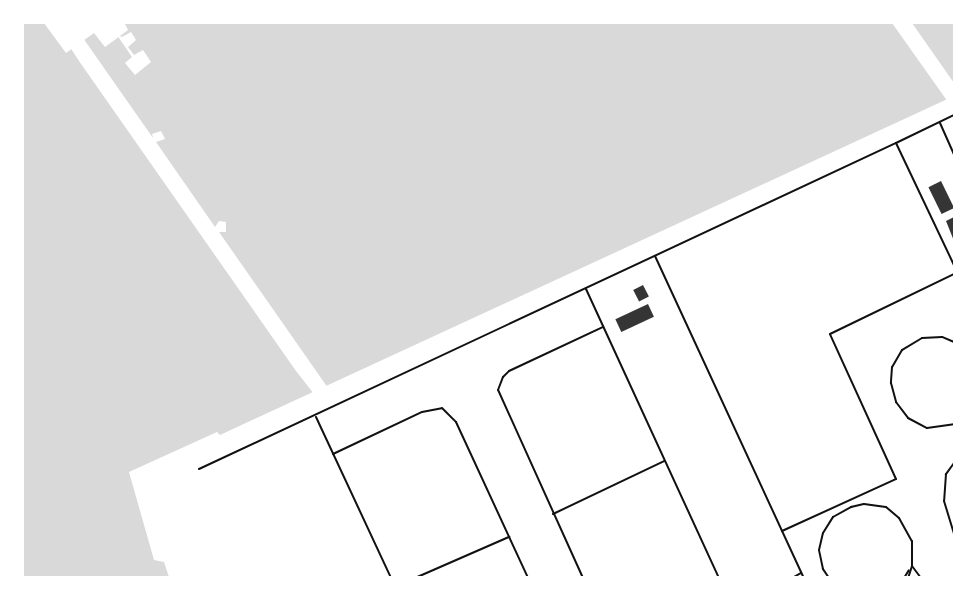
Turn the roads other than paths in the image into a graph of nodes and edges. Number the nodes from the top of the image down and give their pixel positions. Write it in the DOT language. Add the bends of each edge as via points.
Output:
graph roads {
  1 [pos="954,115"];
  2 [pos="940,122"];
  3 [pos="896,143"];
  4 [pos="954,155"];
  5 [pos="655,256"];
  6 [pos="954,265"];
  7 [pos="954,274"];
  8 [pos="586,289"];
  9 [pos="603,328"];
  10 [pos="954,342"];
  11 [pos="316,417"];
  12 [pos="954,425"];
  13 [pos="333,454"];
  14 [pos="665,461"];
  15 [pos="954,464"];
  16 [pos="199,469"];
  17 [pos="553,514"];
  18 [pos="951,525"];
  19 [pos="954,527"];
  20 [pos="782,531"];
  21 [pos="954,534"];
  22 [pos="509,537"];
  23 [pos="912,566"];
  24 [pos="802,573"];
  25 [pos="392,578"];
  26 [pos="415,578"];
  27 [pos="528,578"];
  28 [pos="583,578"];
  29 [pos="720,578"];
  30 [pos="792,578"];
  31 [pos="804,578"];
  32 [pos="829,578"];
  33 [pos="904,578"];
  34 [pos="908,578"];
  35 [pos="921,578"];
  1 -- 2 [label="lane"];
  2 -- 3 [label="lane"];
  2 -- 4 [label="lane"];
  3 -- 5 [label="lane"];
  3 -- 6 [label="lane"];
  5 -- 8 [label="lane"];
  5 -- 20 [label="lane"];
  7 -- 20 [label="lane" via="830,334 896,479"];
  8 -- 9 [label="lane"];
  8 -- 11 [label="lane"];
  9 -- 14 [label="lane"];
  9 -- 17 [label="lane" via="509,371 500,382 500,399"];
  10 -- 12 [label="lane" via="942,337 922,338 902,350 892,367 891,383 896,402 908,418 927,428"];
  11 -- 13 [label="lane"];
  11 -- 16 [label="lane"];
  13 -- 22 [label="lane" via="422,412 442,408 456,422"];
  13 -- 25 [label="lane"];
  14 -- 17 [label="lane"];
  14 -- 29 [label="lane"];
  15 -- 18 [label="lane" via="946,474 944,501"];
  17 -- 28 [label="lane"];
  18 -- 19 [label="lane"];
  18 -- 21 [label="lane"];
  20 -- 24 [label="lane"];
  22 -- 26 [label="lane"];
  22 -- 27 [label="lane"];
  23 -- 32 [label="lane" via="912,541 899,518 886,507 864,504 833,517 823,533 819,550 823,569"];
  23 -- 33 [label="lane"];
  23 -- 34 [label="lane"];
  23 -- 35 [label="lane"];
  24 -- 30 [label="lane"];
  24 -- 31 [label="lane"];
}
